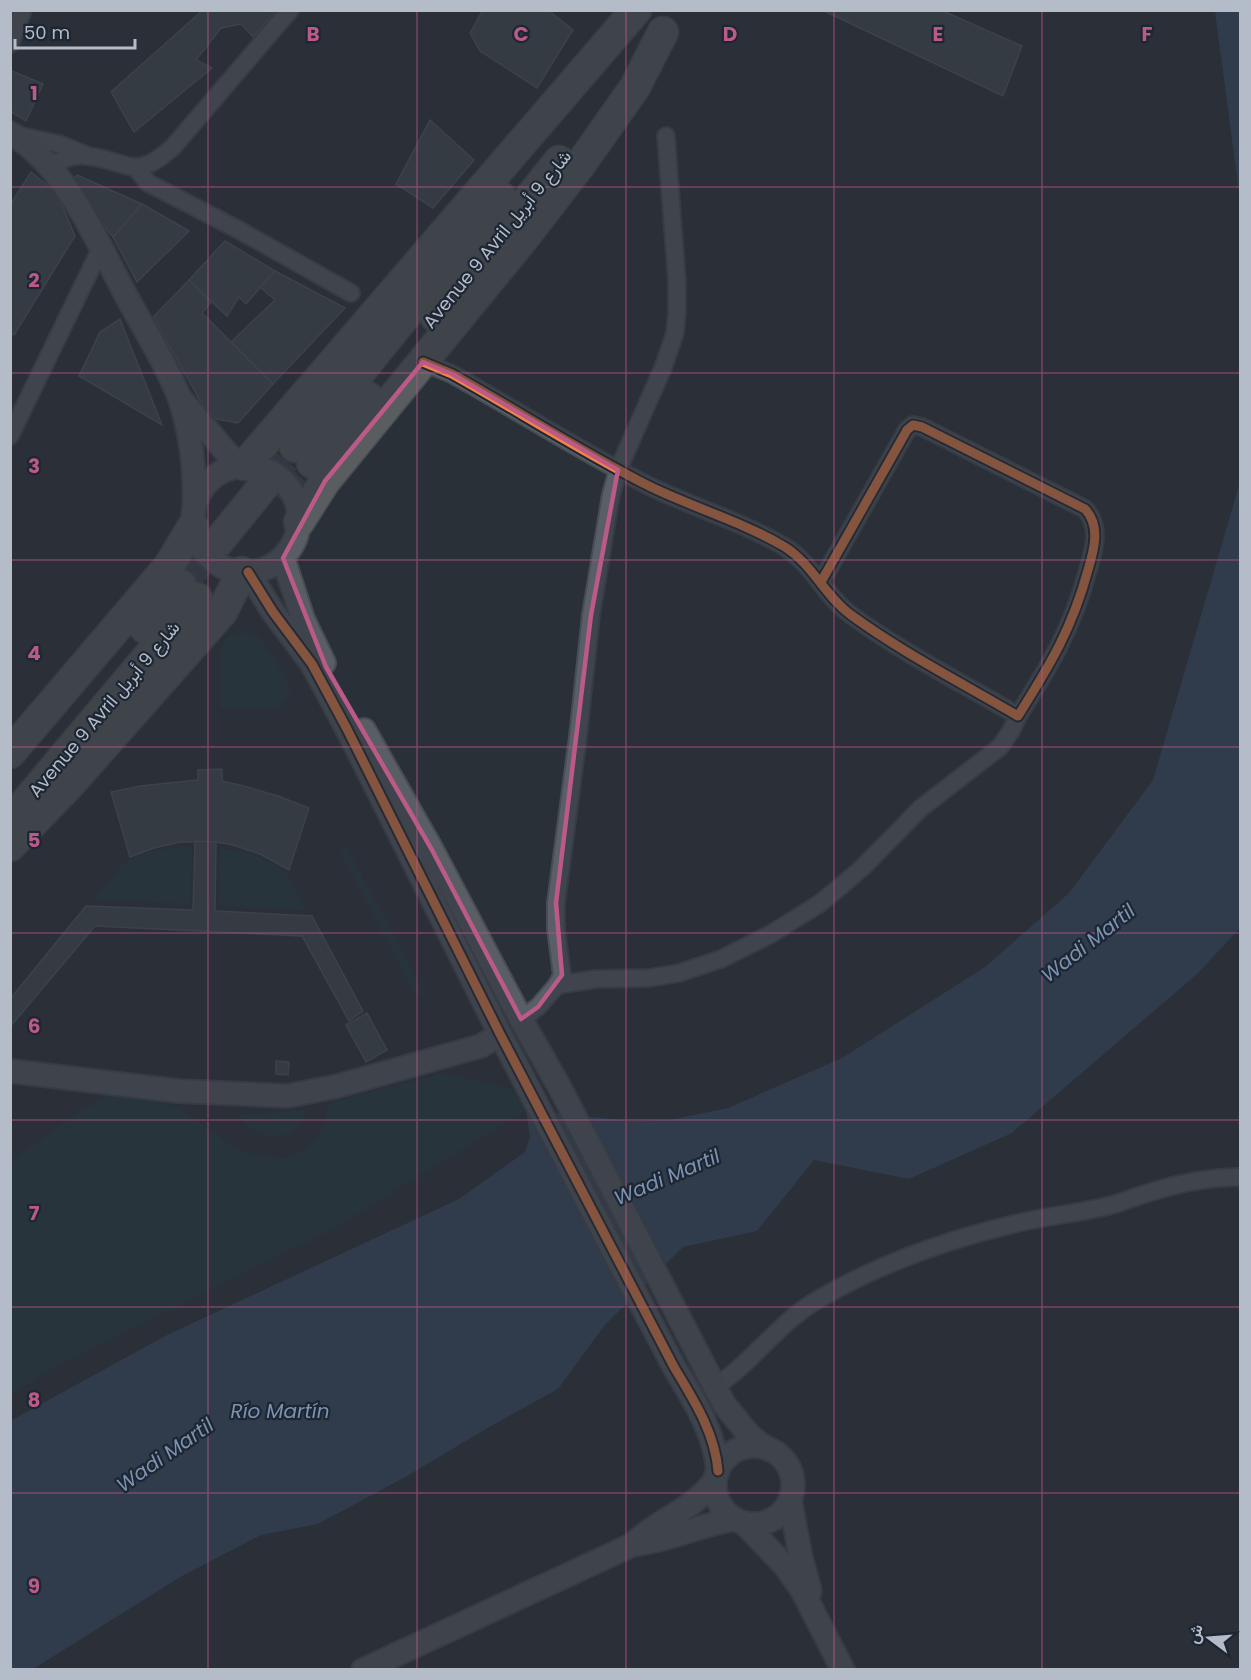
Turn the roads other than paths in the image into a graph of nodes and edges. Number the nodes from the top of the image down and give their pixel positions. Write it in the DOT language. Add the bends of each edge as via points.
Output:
graph roads {
  1 [pos="23,10"];
  2 [pos="290,10"];
  3 [pos="636,10"];
  4 [pos="641,10"];
  5 [pos="670,21"];
  6 [pos="11,41"];
  7 [pos="12,134"];
  8 [pos="666,136"];
  9 [pos="87,156"];
  10 [pos="50,165"];
  11 [pos="136,168"];
  12 [pos="101,248"];
  13 [pos="351,293"];
  14 [pos="423,362"];
  15 [pos="179,397"];
  16 [pos="10,436"];
  17 [pos="618,470"];
  18 [pos="257,478"];
  19 [pos="193,518"];
  20 [pos="299,522"];
  21 [pos="283,558"];
  22 [pos="235,560"];
  23 [pos="821,582"];
  24 [pos="1018,716"];
  25 [pos="10,753"];
  26 [pos="10,790"];
  27 [pos="10,821"];
  28 [pos="10,846"];
  29 [pos="557,985"];
  30 [pos="521,1019"];
  31 [pos="500,1034"];
  32 [pos="10,1071"];
  33 [pos="1240,1177"];
  34 [pos="715,1387"];
  35 [pos="764,1447"];
  36 [pos="716,1475"];
  37 [pos="790,1500"];
  38 [pos="739,1521"];
  39 [pos="632,1545"];
  40 [pos="817,1616"];
  41 [pos="363,1670"];
  42 [pos="843,1670"];
  1 -- 6 [label="street"];
  2 -- 11 [label="street" via="173,147 158,161"];
  3 -- 18 [label="highway"];
  4 -- 5 [label="highway, Avenue 9 Avril شارع 9 أبريل" via="588,90 368,363 303,455 416,340"];
  5 -- 14 [label="highway" via="635,87 580,165"];
  7 -- 9 [label="street" via="59,144"];
  7 -- 10 [label="street"];
  8 -- 17 [label="street" via="677,282 675,333"];
  9 -- 10 [label="street"];
  9 -- 11 [label="street"];
  10 -- 12 [label="street"];
  11 -- 13 [label="street" via="148,183"];
  12 -- 15 [label="street"];
  12 -- 16 [label="street"];
  14 -- 17 [label="street" via="452,374"];
  14 -- 20 [label="highway" via="326,481"];
  15 -- 18 [label="street"];
  15 -- 19 [label="street" via="191,455"];
  17 -- 23 [label="street" via="784,547 798,556"];
  17 -- 29 [label="street" via="591,615 557,897 556,929 562,975"];
  18 -- 19 [label="street" via="222,471 208,482"];
  18 -- 20 [label="street" via="269,471 287,484 297,503"];
  18 -- 22 [label="highway"];
  19 -- 22 [label="street" via="196,538 208,556 225,568"];
  19 -- 25 [label="highway" via="170,566"];
  20 -- 21 [label="street" via="297,536"];
  21 -- 22 [label="street" via="260,571"];
  21 -- 30 [label="street" via="303,619 326,667 432,850"];
  22 -- 28 [label="highway" via="222,612"];
  22 -- 31 [label="street" via="312,664"];
  23 -- 24 [label="street" via="852,615"];
  23 -- 24 [label="street" via="913,425 1084,509 1093,521 1095,536 1080,602 1053,662"];
  24 -- 29 [label="street" via="1000,747 921,808 841,886 771,934 679,973"];
  26 -- 27 [label="highway, Avenue 9 Avril شارع 9 أبريل" via="189,592"];
  29 -- 30 [label="street"];
  30 -- 34 [label="street"];
  31 -- 32 [label="street" via="482,1046 287,1096 178,1091"];
  31 -- 36 [label="street" via="709,1432 717,1457"];
  33 -- 34 [label="street" via="1189,1182 1113,1204 1015,1224 890,1264 816,1300"];
  34 -- 35 [label="street" via="735,1421"];
  35 -- 36 [label="street" via="736,1450 722,1462"];
  35 -- 37 [label="street" via="786,1463 793,1481"];
  36 -- 38 [label="street" via="715,1489 721,1507"];
  36 -- 39 [label="street" via="700,1499 659,1523"];
  37 -- 38 [label="street" via="771,1520 753,1524"];
  37 -- 40 [label="street"];
  38 -- 39 [label="street" via="698,1527"];
  38 -- 40 [label="street" via="785,1566"];
  39 -- 41 [label="street"];
  40 -- 42 [label="street"];
}
